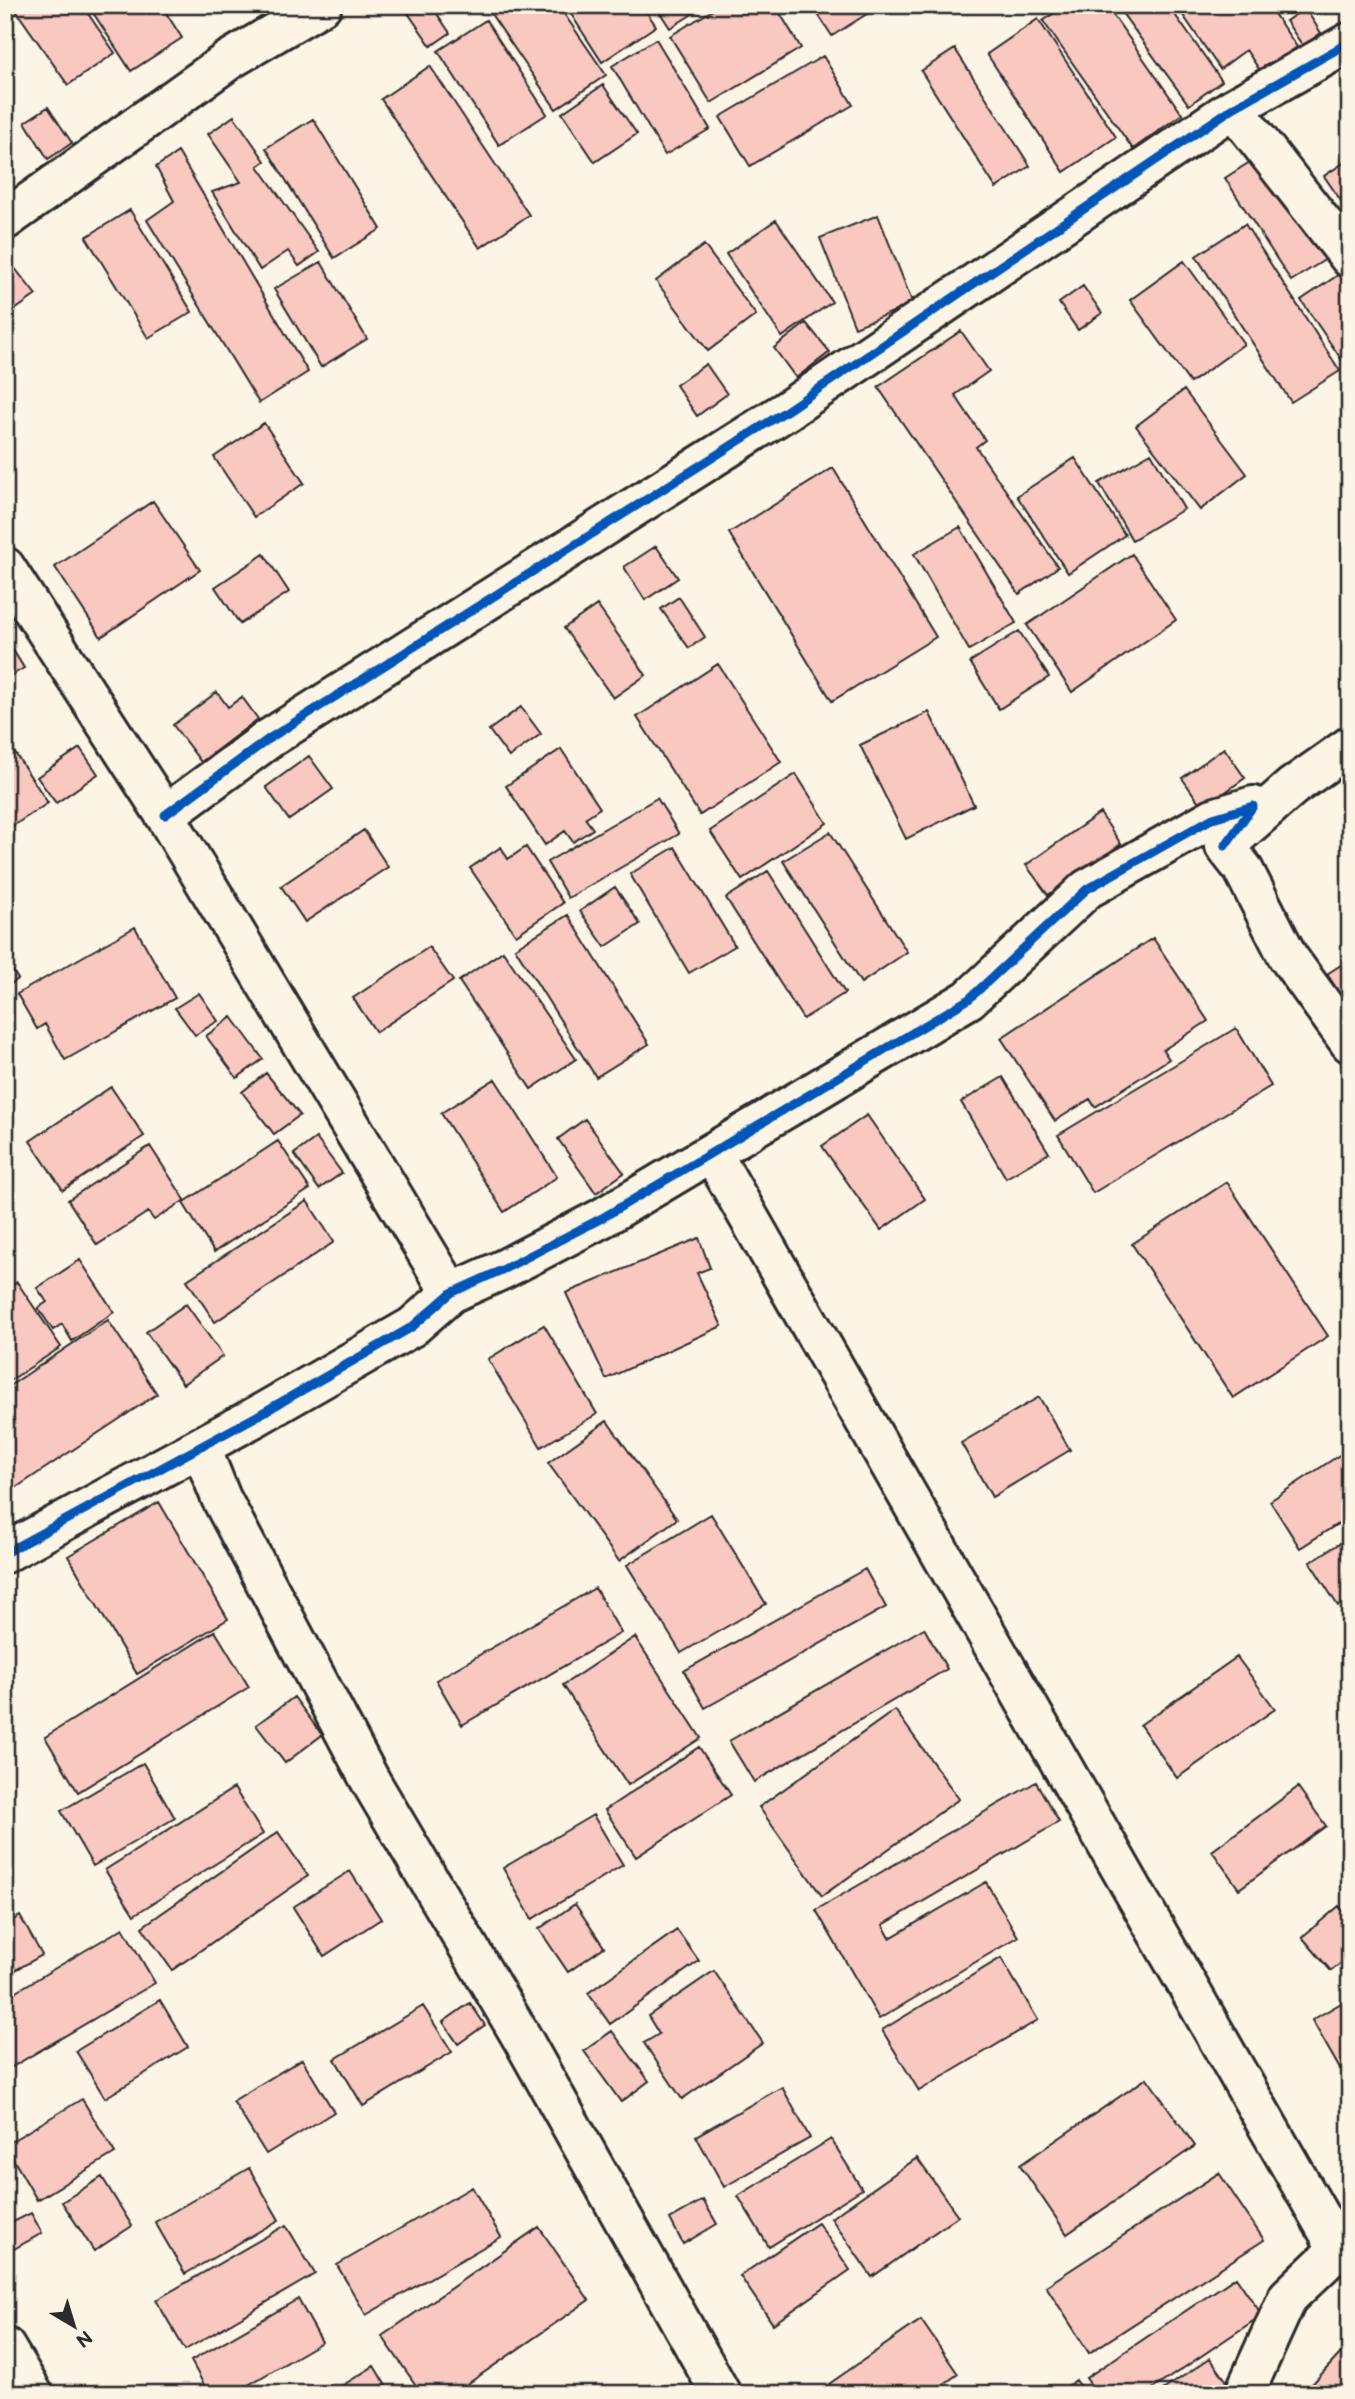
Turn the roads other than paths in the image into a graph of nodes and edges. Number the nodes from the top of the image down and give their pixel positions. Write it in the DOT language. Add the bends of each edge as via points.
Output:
graph roads {
  1 [pos="322,5"];
  2 [pos="1350,42"];
  3 [pos="1233,108"];
  4 [pos="5,219"];
  5 [pos="1350,258"];
  6 [pos="5,567"];
  7 [pos="1350,746"];
  8 [pos="164,815"];
  9 [pos="1225,846"];
  10 [pos="1350,1043"];
  11 [pos="712,1153"];
  12 [pos="451,1293"];
  13 [pos="201,1448"];
  14 [pos="5,1553"];
  15 [pos="1344,2244"];
  16 [pos="5,2347"];
  17 [pos="33,2394"];
  18 [pos="720,2394"];
  19 [pos="1244,2394"];
  1 -- 4 [label="street" via="229,60"];
  2 -- 3 [label="street"];
  3 -- 5 [label="street"];
  3 -- 8 [label="street" via="786,411 270,738"];
  6 -- 8 [label="street"];
  7 -- 9 [label="street" via="1292,787"];
  8 -- 12 [label="street"];
  9 -- 10 [label="street" via="1243,869 1288,957"];
  9 -- 11 [label="street" via="1253,806 1213,818 1087,889 969,999"];
  11 -- 12 [label="street" via="603,1218"];
  11 -- 15 [label="street"];
  12 -- 13 [label="street" via="412,1327"];
  13 -- 14 [label="street"];
  13 -- 18 [label="street" via="221,1497 371,1782 522,2038"];
  15 -- 19 [label="street" via="1288,2298"];
  16 -- 17 [label="street"];
}
